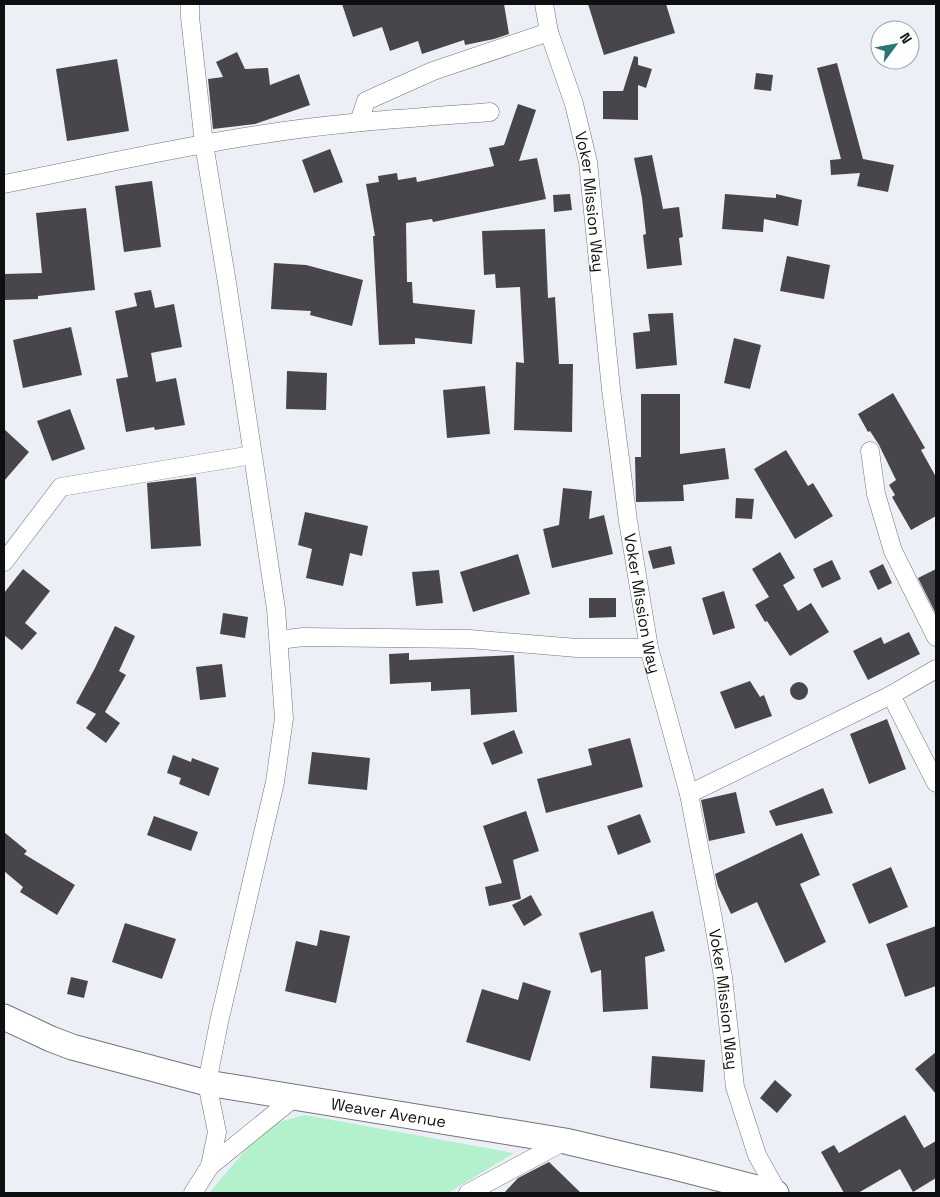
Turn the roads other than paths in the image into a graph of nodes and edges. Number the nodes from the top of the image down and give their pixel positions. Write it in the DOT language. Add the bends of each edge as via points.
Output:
graph roads {
  1 [pos="190,4"];
  2 [pos="544,4"];
  3 [pos="549,32"];
  4 [pos="490,112"];
  5 [pos="359,122"];
  6 [pos="204,144"];
  7 [pos="4,184"];
  8 [pos="870,451"];
  9 [pos="252,455"];
  10 [pos="4,562"];
  11 [pos="936,637"];
  12 [pos="279,640"];
  13 [pos="649,648"];
  14 [pos="936,669"];
  15 [pos="891,694"];
  16 [pos="936,783"];
  17 [pos="689,794"];
  18 [pos="4,1017"];
  19 [pos="207,1083"];
  20 [pos="295,1096"];
  21 [pos="565,1141"];
  22 [pos="210,1166"];
  23 [pos="194,1193"];
  24 [pos="468,1193"];
  25 [pos="777,1193"];
  1 -- 6 [label="street"];
  2 -- 3 [label="street, Voker Mission Way"];
  3 -- 5 [label="street" via="433,71 366,101"];
  3 -- 13 [label="street, Voker Mission Way" via="574,104 588,162 610,389"];
  4 -- 5 [label="street"];
  5 -- 6 [label="street"];
  6 -- 7 [label="street"];
  6 -- 9 [label="street" via="228,283"];
  8 -- 11 [label="street" via="876,494 888,536"];
  9 -- 10 [label="street" via="61,487"];
  9 -- 12 [label="street"];
  12 -- 13 [label="street" via="302,637 469,639 577,648"];
  12 -- 19 [label="street" via="284,718 275,782"];
  13 -- 17 [label="street, Voker Mission Way"];
  14 -- 15 [label="street"];
  15 -- 16 [label="street"];
  15 -- 17 [label="street"];
  17 -- 25 [label="street, Voker Mission Way" via="724,977 735,1087 757,1155"];
  18 -- 19 [label="street, Weaver Avenue" via="72,1047"];
  19 -- 20 [label="street, Weaver Avenue"];
  19 -- 22 [label="street" via="217,1132"];
  20 -- 21 [label="street, Weaver Avenue"];
  20 -- 22 [label="street"];
  21 -- 24 [label="street"];
  21 -- 25 [label="street, Weaver Avenue"];
  22 -- 23 [label="street"];
}
